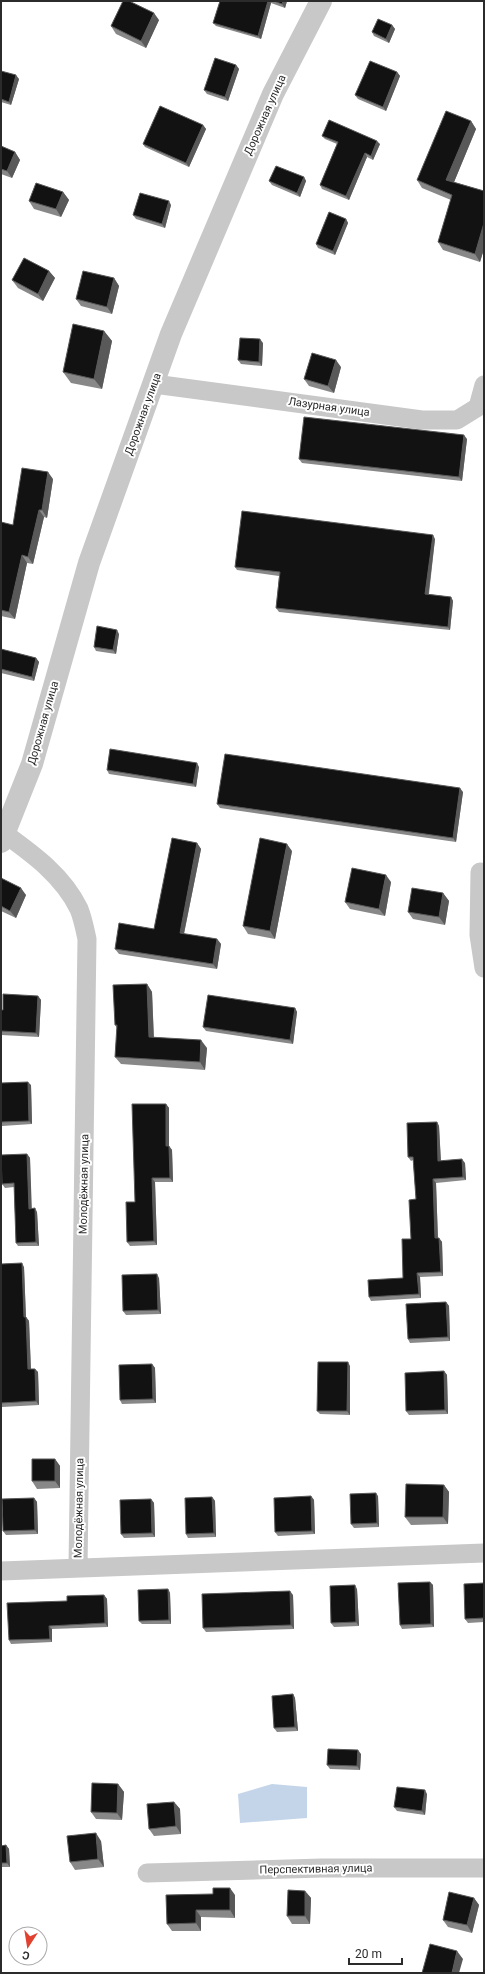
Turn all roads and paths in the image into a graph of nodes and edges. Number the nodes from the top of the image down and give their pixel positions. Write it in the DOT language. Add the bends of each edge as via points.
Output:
graph roads {
  1 [pos="321,1"];
  2 [pos="154,384"];
  3 [pos="484,385"];
  4 [pos="3,838"];
  5 [pos="480,872"];
  6 [pos="484,968"];
  7 [pos="484,1553"];
  8 [pos="78,1566"];
  9 [pos="1,1571"];
  10 [pos="484,1868"];
  11 [pos="147,1873"];
  1 -- 2 [label="street, Дорожная улица" via="273,94 171,334"];
  2 -- 3 [label="street, Лазурная улица" via="422,420 457,420 478,407"];
  2 -- 4 [label="street, Дорожная улица" via="89,563 32,764"];
  4 -- 8 [label="street, Молодёжная улица" via="33,854 62,881 79,910 88,939"];
  5 -- 6 [label="street" via="478,934"];
  7 -- 8 [label="street"];
  8 -- 9 [label="street"];
  10 -- 11 [label="street, Перспективная улица" via="322,1868"];
}
